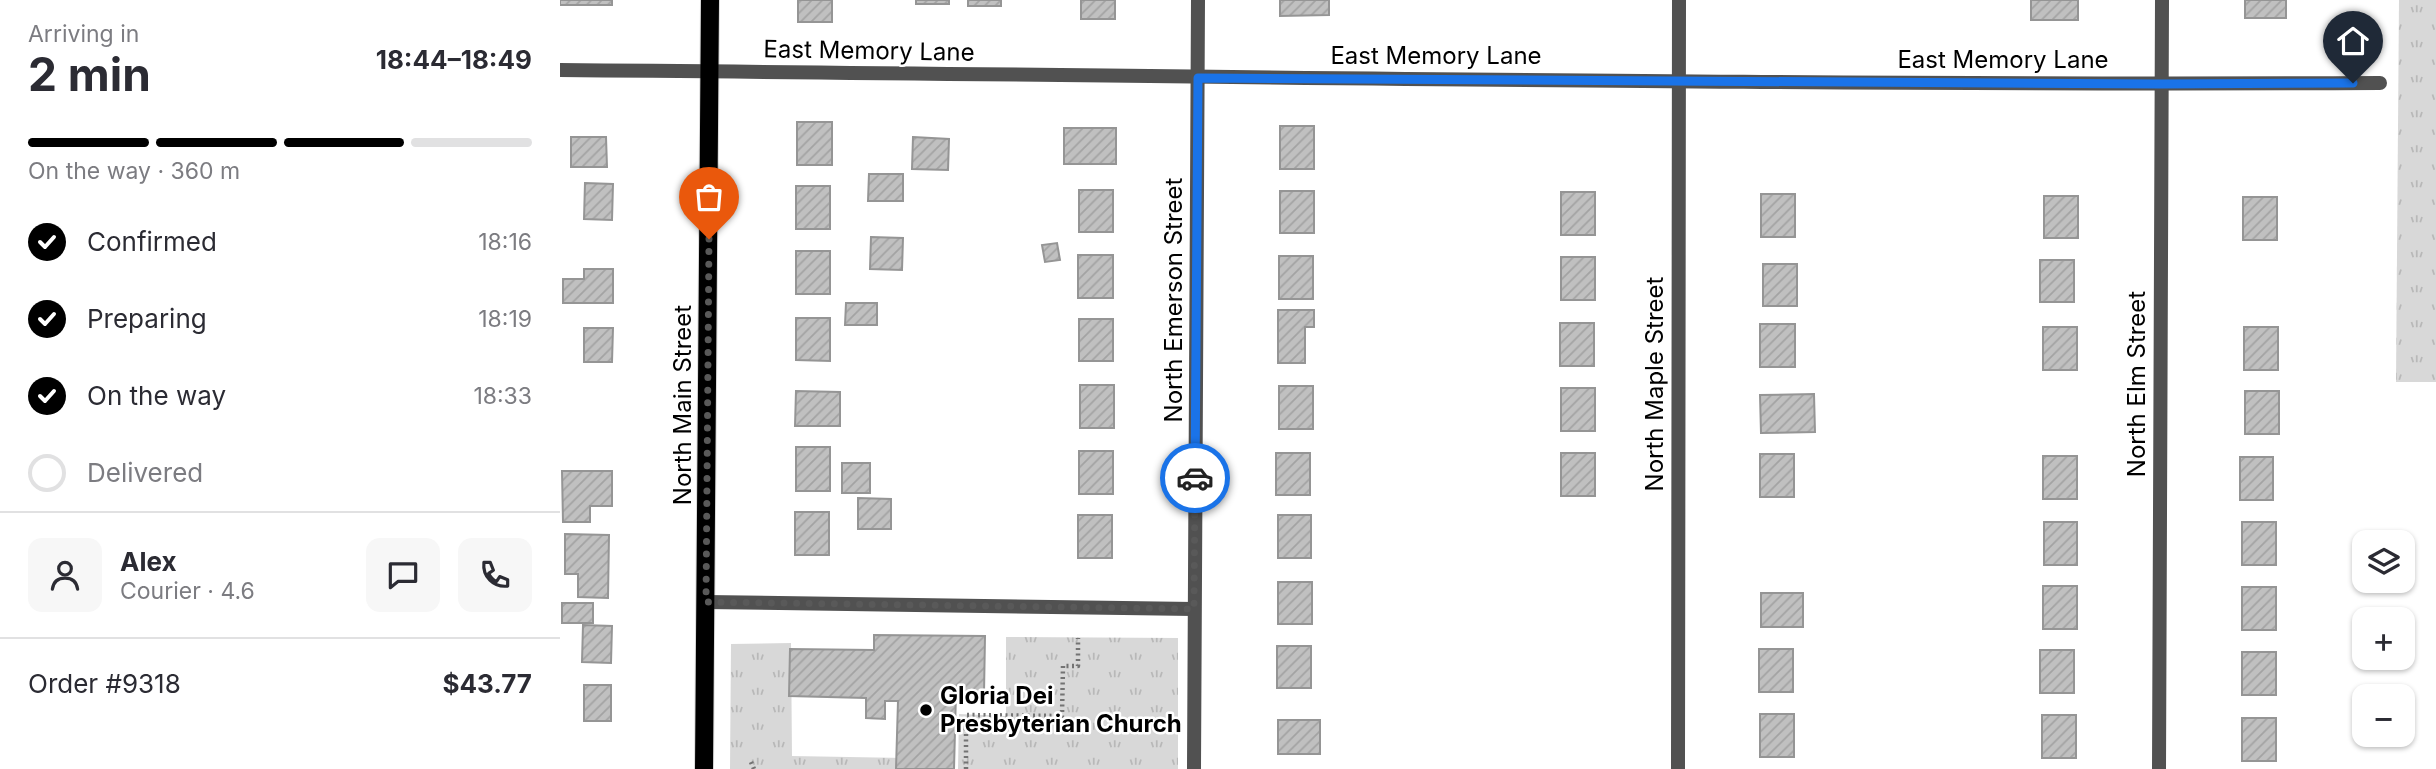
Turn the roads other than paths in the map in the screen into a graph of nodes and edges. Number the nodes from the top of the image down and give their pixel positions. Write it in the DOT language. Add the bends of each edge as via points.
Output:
graph roads {
  1 [pos="710,0"];
  2 [pos="1198,0"];
  3 [pos="1679,0"];
  4 [pos="2162,0"];
  5 [pos="560,71"];
  6 [pos="710,72"];
  7 [pos="1198,78"];
  8 [pos="1679,80"];
  9 [pos="2380,83"];
  10 [pos="2161,84"];
  11 [pos="706,602"];
  12 [pos="1194,609"];
  13 [pos="704,769"];
  14 [pos="1194,769"];
  15 [pos="1678,769"];
  16 [pos="2159,769"];
  1 -- 6 [label="main road, North Main Street"];
  2 -- 7 [label="street, North Emerson Street"];
  3 -- 8 [label="street, North Maple Street"];
  4 -- 10 [label="street, North Elm Street"];
  5 -- 6 [label="street, East Memory Lane"];
  6 -- 7 [label="street, East Memory Lane"];
  6 -- 11 [label="main road, North Main Street"];
  7 -- 8 [label="street, East Memory Lane"];
  7 -- 12 [label="street, North Emerson Street"];
  8 -- 10 [label="street, East Memory Lane"];
  8 -- 15 [label="street, North Maple Street"];
  9 -- 10 [label="street, East Memory Lane"];
  10 -- 16 [label="street, North Elm Street"];
  11 -- 12 [label="street"];
  11 -- 13 [label="main road, North Main Street"];
  12 -- 14 [label="street, North Emerson Street"];
}
